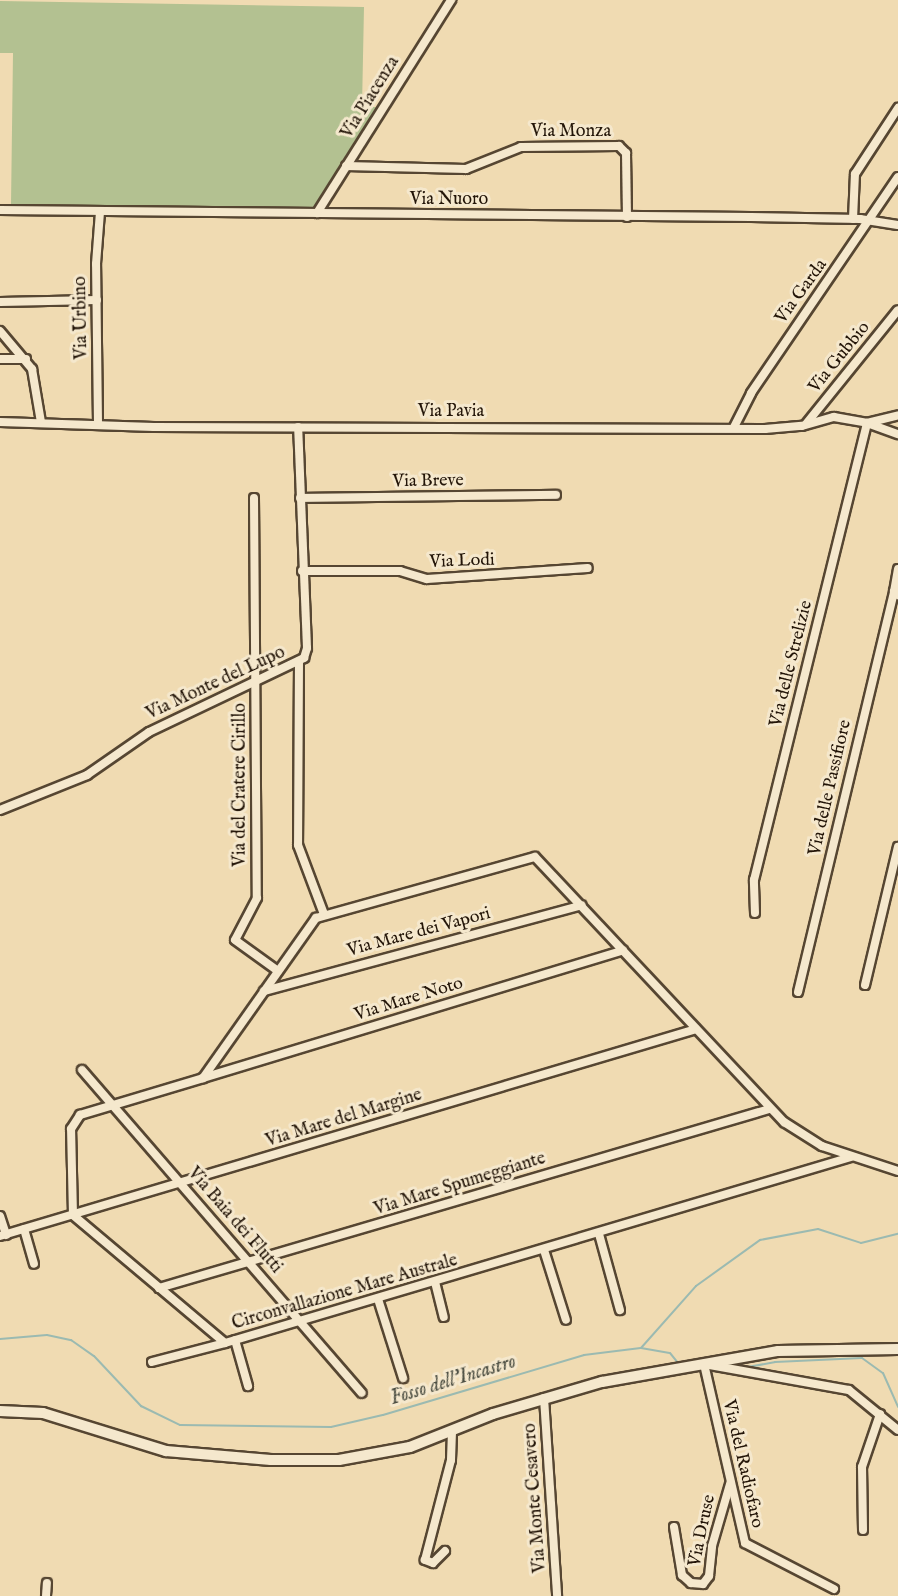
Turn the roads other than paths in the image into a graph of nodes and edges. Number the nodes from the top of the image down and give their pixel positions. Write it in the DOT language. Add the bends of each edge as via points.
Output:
graph roads {
  1 [pos="451,0"];
  2 [pos="898,108"];
  3 [pos="346,166"];
  4 [pos="898,177"];
  5 [pos="0,210"];
  6 [pos="100,212"];
  7 [pos="317,213"];
  8 [pos="627,217"];
  9 [pos="853,219"];
  10 [pos="871,220"];
  11 [pos="898,225"];
  12 [pos="97,300"];
  13 [pos="0,302"];
  14 [pos="898,310"];
  15 [pos="0,331"];
  16 [pos="0,359"];
  17 [pos="26,359"];
  18 [pos="898,415"];
  19 [pos="0,422"];
  20 [pos="41,422"];
  21 [pos="98,423"];
  22 [pos="867,423"];
  23 [pos="805,426"];
  24 [pos="298,427"];
  25 [pos="734,427"];
  26 [pos="898,434"];
  27 [pos="556,495"];
  28 [pos="254,498"];
  29 [pos="300,498"];
  30 [pos="588,568"];
  31 [pos="898,569"];
  32 [pos="302,571"];
  33 [pos="896,593"];
  34 [pos="299,661"];
  35 [pos="256,681"];
  36 [pos="0,810"];
  37 [pos="898,847"];
  38 [pos="582,904"];
  39 [pos="755,913"];
  40 [pos="324,914"];
  41 [pos="624,950"];
  42 [pos="278,971"];
  43 [pos="865,985"];
  44 [pos="264,991"];
  45 [pos="798,992"];
  46 [pos="696,1029"];
  47 [pos="81,1070"];
  48 [pos="203,1078"];
  49 [pos="113,1105"];
  50 [pos="770,1109"];
  51 [pos="851,1157"];
  52 [pos="898,1171"];
  53 [pos="181,1184"];
  54 [pos="73,1215"];
  55 [pos="0,1216"];
  56 [pos="24,1229"];
  57 [pos="599,1234"];
  58 [pos="3,1236"];
  59 [pos="544,1250"];
  60 [pos="251,1263"];
  61 [pos="34,1264"];
  62 [pos="435,1282"];
  63 [pos="159,1288"];
  64 [pos="378,1299"];
  65 [pos="620,1310"];
  66 [pos="444,1317"];
  67 [pos="566,1320"];
  68 [pos="301,1322"];
  69 [pos="235,1340"];
  70 [pos="225,1343"];
  71 [pos="898,1349"];
  72 [pos="152,1362"];
  73 [pos="704,1364"];
  74 [pos="403,1378"];
  75 [pos="248,1386"];
  76 [pos="362,1393"];
  77 [pos="544,1398"];
  78 [pos="0,1411"];
  79 [pos="880,1414"];
  80 [pos="898,1430"];
  81 [pos="452,1432"];
  82 [pos="730,1482"];
  83 [pos="674,1527"];
  84 [pos="863,1530"];
  85 [pos="445,1551"];
  86 [pos="47,1583"];
  87 [pos="834,1589"];
  88 [pos="46,1596"];
  89 [pos="557,1596"];
  1 -- 3 [label="street, Via Piacenza"];
  2 -- 9 [label="street" via="855,174"];
  3 -- 7 [label="street, Via Piacenza"];
  3 -- 8 [label="street, Via Monza" via="466,170 521,147 619,146 626,153"];
  4 -- 10 [label="street, Via Garda"];
  5 -- 6 [label="street, Via Nuoro"];
  6 -- 7 [label="street, Via Nuoro"];
  6 -- 12 [label="street, Via Urbino"];
  7 -- 8 [label="street, Via Nuoro"];
  8 -- 9 [label="street, Via Nuoro"];
  9 -- 10 [label="street, Via Nuoro"];
  10 -- 11 [label="street, Via Nuoro"];
  10 -- 25 [label="street, Via Garda" via="788,337"];
  12 -- 13 [label="street"];
  12 -- 21 [label="street, Via Urbino"];
  14 -- 23 [label="street, Via Gubbio"];
  15 -- 17 [label="street"];
  16 -- 17 [label="street"];
  17 -- 20 [label="street" via="36,381"];
  18 -- 22 [label="street, Via Pavia"];
  19 -- 20 [label="street, Via Pavia"];
  20 -- 21 [label="street, Via Pavia"];
  21 -- 24 [label="street, Via Pavia"];
  22 -- 23 [label="street, Via Pavia" via="834,417"];
  22 -- 26 [label="street"];
  22 -- 39 [label="street, Via delle Strelizie" via="754,880"];
  23 -- 25 [label="street, Via Pavia"];
  24 -- 25 [label="street, Via Pavia"];
  24 -- 29 [label="street, Via Monte del Lupo"];
  27 -- 29 [label="street, Via Breve"];
  28 -- 35 [label="street, Via del Cratere Cirillo"];
  29 -- 32 [label="street, Via Monte del Lupo"];
  30 -- 32 [label="street, Via Lodi" via="427,579 400,571"];
  31 -- 33 [label="street, Via delle Passifiore"];
  32 -- 34 [label="street, Via Monte del Lupo" via="307,650"];
  33 -- 45 [label="street, Via delle Passifiore"];
  34 -- 35 [label="street, Via Monte del Lupo"];
  34 -- 40 [label="street" via="298,845"];
  35 -- 36 [label="street, Via Monte del Lupo" via="150,732 96,770"];
  35 -- 42 [label="street, Via del Cratere Cirillo" via="257,898 235,940"];
  37 -- 43 [label="street"];
  38 -- 40 [label="street" via="542,861 533,857"];
  38 -- 41 [label="street"];
  38 -- 44 [label="street, Via Mare dei Vapori"];
  40 -- 42 [label="street" via="312,921"];
  41 -- 46 [label="street"];
  41 -- 48 [label="street, Via Mare Noto"];
  42 -- 44 [label="street"];
  44 -- 48 [label="street"];
  46 -- 50 [label="street"];
  46 -- 53 [label="street, Via Mare del Margine"];
  47 -- 49 [label="street, Via Baia dei Flutti"];
  48 -- 49 [label="street"];
  49 -- 53 [label="street, Via Baia dei Flutti"];
  49 -- 54 [label="street" via="78,1116 72,1123"];
  50 -- 51 [label="street" via="808,1139"];
  50 -- 60 [label="street, Via Mare Spumeggiante"];
  51 -- 52 [label="street"];
  51 -- 57 [label="street, Circonvallazione Mare Australe"];
  53 -- 54 [label="street, Via Mare del Margine"];
  53 -- 60 [label="street, Via Baia dei Flutti"];
  54 -- 56 [label="street, Via Mare del Margine"];
  54 -- 63 [label="street, Circonvallazione Mare Australe"];
  55 -- 58 [label="street"];
  56 -- 58 [label="street, Via Mare del Margine"];
  56 -- 61 [label="street"];
  57 -- 59 [label="street, Circonvallazione Mare Australe"];
  57 -- 65 [label="street"];
  59 -- 62 [label="street, Circonvallazione Mare Australe"];
  59 -- 67 [label="street"];
  60 -- 63 [label="street, Via Mare Spumeggiante"];
  60 -- 68 [label="street, Via Baia dei Flutti"];
  62 -- 64 [label="street, Circonvallazione Mare Australe"];
  62 -- 66 [label="street"];
  63 -- 70 [label="street, Circonvallazione Mare Australe"];
  64 -- 68 [label="street, Circonvallazione Mare Australe"];
  64 -- 74 [label="street"];
  68 -- 69 [label="street, Circonvallazione Mare Australe"];
  68 -- 76 [label="street, Via Baia dei Flutti"];
  69 -- 70 [label="street, Circonvallazione Mare Australe"];
  69 -- 75 [label="street"];
  70 -- 72 [label="street"];
  71 -- 73 [label="main road" via="789,1350"];
  73 -- 77 [label="main road" via="602,1382"];
  73 -- 79 [label="street" via="843,1388"];
  73 -- 82 [label="street, Via del Radiofaro"];
  77 -- 81 [label="main road"];
  77 -- 89 [label="street, Via Monte Cesavero"];
  78 -- 81 [label="main road" via="43,1413 166,1451 271,1460 356,1459 400,1450"];
  79 -- 80 [label="street"];
  79 -- 84 [label="street" via="862,1467"];
  81 -- 85 [label="street" via="451,1460 425,1560 428,1564 435,1562"];
  82 -- 83 [label="street, Via Druse" via="718,1520 709,1576 703,1584 691,1583 681,1573"];
  82 -- 87 [label="street, Via del Radiofaro" via="747,1546"];
  86 -- 88 [label="street"];
}
